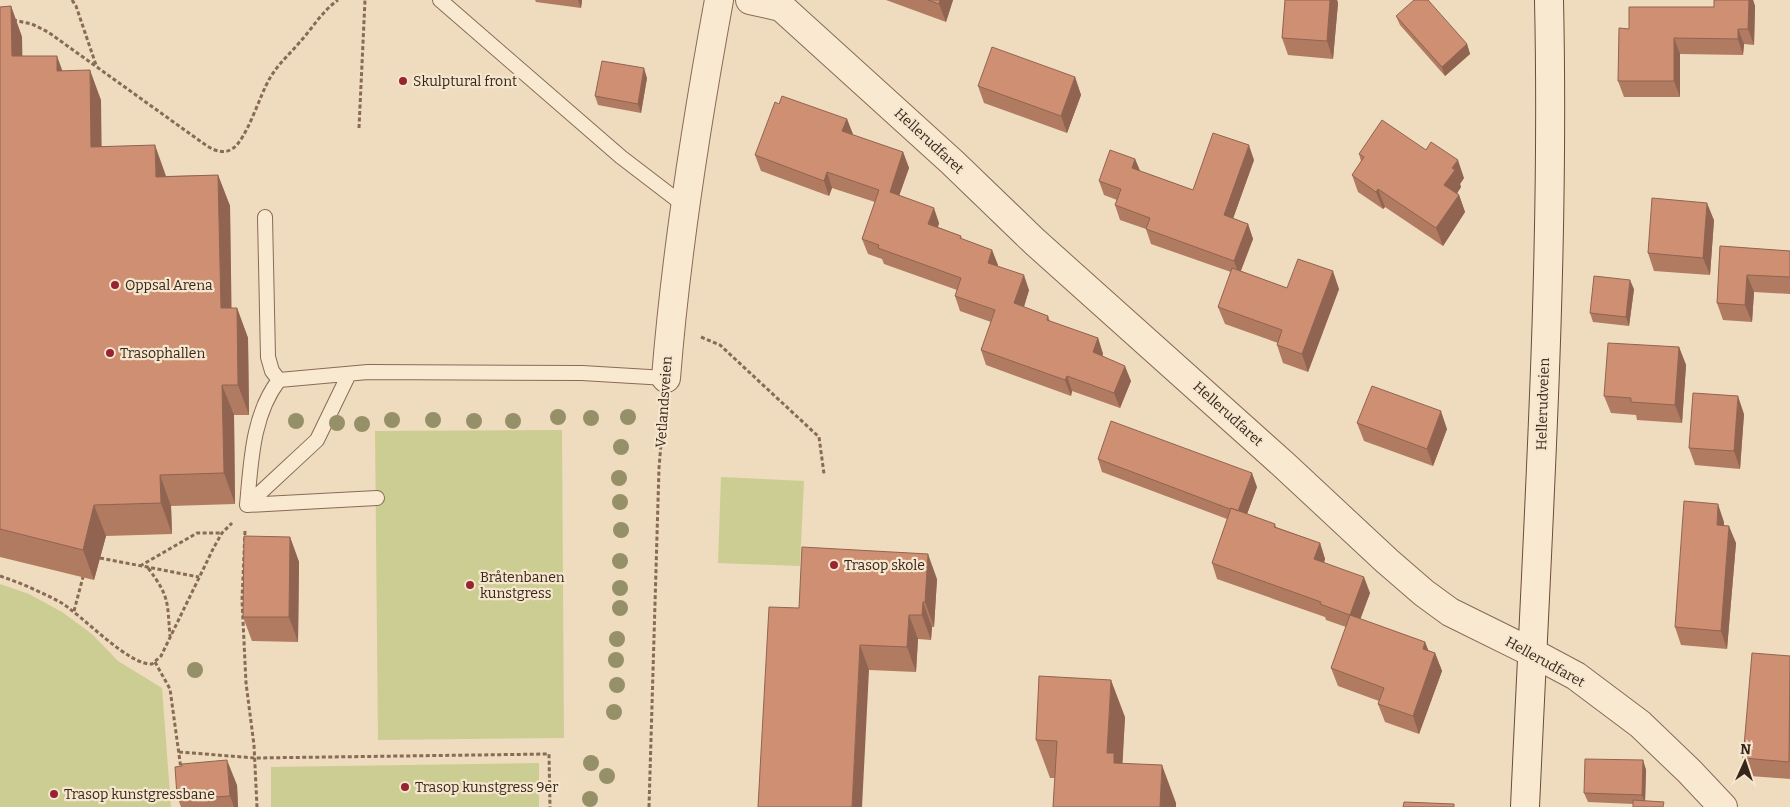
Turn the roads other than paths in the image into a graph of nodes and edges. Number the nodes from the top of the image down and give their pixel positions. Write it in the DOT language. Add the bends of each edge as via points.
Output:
graph roads {
  1 [pos="440,0"];
  2 [pos="719,0"];
  3 [pos="750,0"];
  4 [pos="1549,0"];
  5 [pos="685,206"];
  6 [pos="265,216"];
  7 [pos="349,374"];
  8 [pos="666,378"];
  9 [pos="279,380"];
  10 [pos="377,498"];
  11 [pos="247,505"];
  12 [pos="1533,653"];
  13 [pos="1525,807"];
  14 [pos="1723,807"];
  1 -- 5 [label="lane" via="621,158"];
  2 -- 5 [label="street, Vetlandsveien"];
  3 -- 12 [label="street, Hellerudfaret" via="781,7 1417,587 1450,612"];
  4 -- 12 [label="street, Hellerudveien" via="1548,245"];
  5 -- 8 [label="street, Vetlandsveien"];
  6 -- 9 [label="lane" via="268,357"];
  7 -- 8 [label="lane" via="582,373"];
  7 -- 9 [label="lane"];
  7 -- 11 [label="lane" via="317,440"];
  9 -- 11 [label="lane" via="269,393 261,413"];
  10 -- 11 [label="lane"];
  12 -- 13 [label="street, Hellerudveien"];
  12 -- 14 [label="street, Hellerudfaret" via="1576,676 1640,724"];
}
